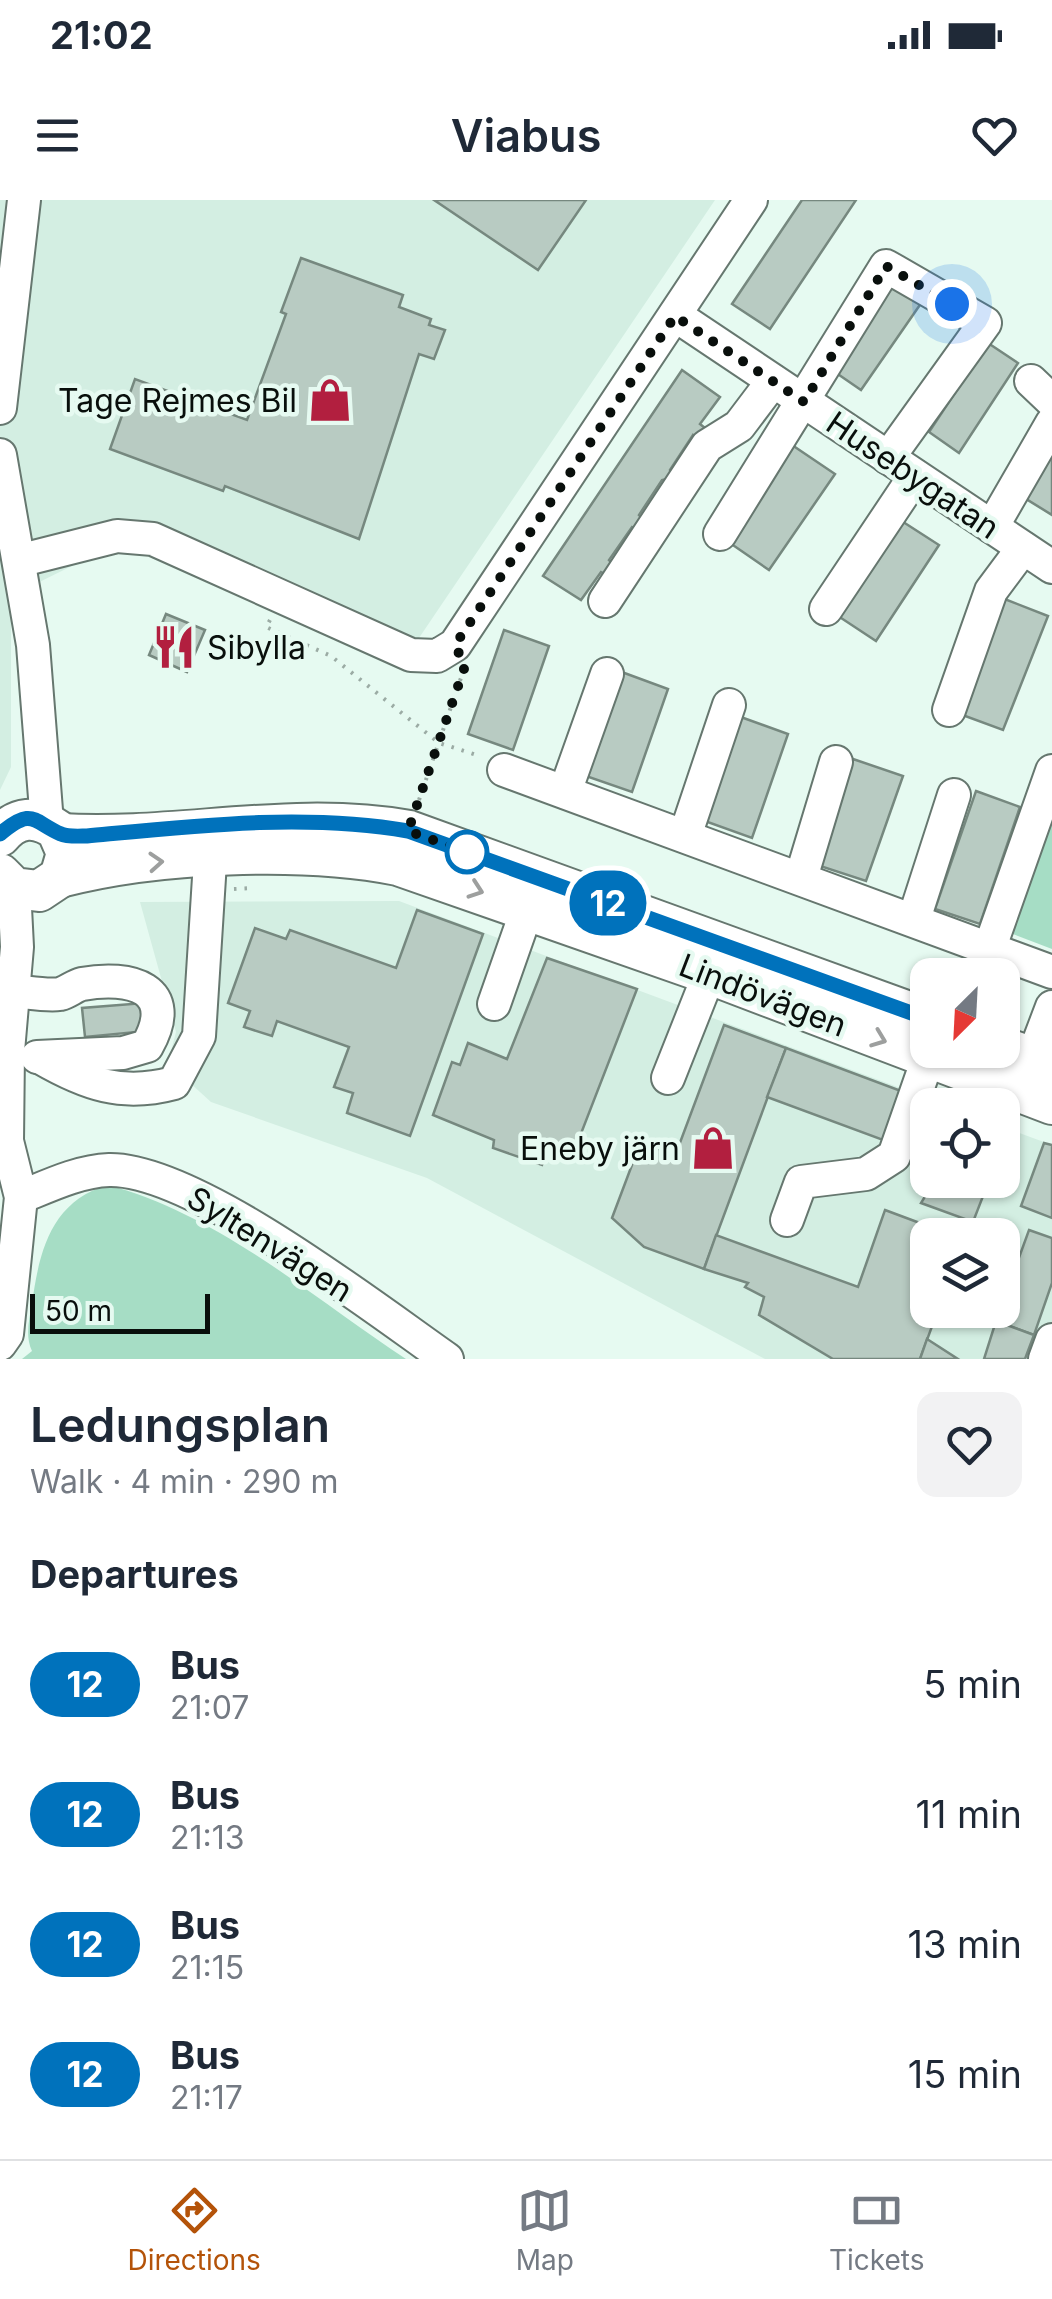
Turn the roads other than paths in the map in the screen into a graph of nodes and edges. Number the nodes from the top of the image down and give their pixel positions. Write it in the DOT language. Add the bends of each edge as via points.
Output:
graph roads {
  1 [pos="24,200"];
  2 [pos="751,200"];
  3 [pos="675,316"];
  4 [pos="773,381"];
  5 [pos="804,402"];
  6 [pos="0,408"];
  7 [pos="1052,424"];
  8 [pos="0,454"];
  9 [pos="902,467"];
  10 [pos="992,527"];
  11 [pos="720,534"];
  12 [pos="1024,548"];
  13 [pos="22,560"];
  14 [pos="1052,567"];
  15 [pos="605,601"];
  16 [pos="826,609"];
  17 [pos="607,674"];
  18 [pos="730,705"];
  19 [pos="949,710"];
  20 [pos="836,762"];
  21 [pos="504,770"];
  22 [pos="1052,771"];
  23 [pos="565,792"];
  24 [pos="954,795"];
  25 [pos="22,830"];
  26 [pos="685,836"];
  27 [pos="213,842"];
  28 [pos="800,878"];
  29 [pos="20,882"];
  30 [pos="533,894"];
  31 [pos="914,920"];
  32 [pos="990,948"];
  33 [pos="716,958"];
  34 [pos="1052,972"];
  35 [pos="12,991"];
  36 [pos="494,1004"];
  37 [pos="1052,1007"];
  38 [pos="910,1035"];
  39 [pos="8,1050"];
  40 [pos="41,1058"];
  41 [pos="921,1068"];
  42 [pos="1032,1074"];
  43 [pos="668,1078"];
  44 [pos="21,1197"];
  45 [pos="787,1220"];
  46 [pos="1052,1340"];
  47 [pos="0,1344"];
  48 [pos="447,1359"];
  49 [pos="1045,1359"];
  1 -- 6 [label="street"];
  2 -- 3 [label="street"];
  3 -- 4 [label="street, Husebygatan"];
  3 -- 13 [label="street" via="455,645 437,656 411,654 153,539 117,536"];
  4 -- 5 [label="street, Husebygatan"];
  4 -- 15 [label="street" via="740,426 707,446"];
  5 -- 9 [label="street, Husebygatan"];
  5 -- 9 [label="street" via="886,266 985,324"];
  5 -- 11 [label="street"];
  7 -- 10 [label="street"];
  8 -- 13 [label="street"];
  9 -- 10 [label="street, Husebygatan"];
  9 -- 16 [label="street"];
  10 -- 12 [label="street, Husebygatan"];
  12 -- 14 [label="street, Husebygatan"];
  12 -- 19 [label="street" via="991,591"];
  13 -- 25 [label="street" via="44,750"];
  17 -- 23 [label="street"];
  18 -- 26 [label="street"];
  20 -- 28 [label="street"];
  21 -- 23 [label="street"];
  22 -- 32 [label="street"];
  23 -- 26 [label="street"];
  24 -- 31 [label="street"];
  25 -- 27 [label="main road, Lindövägen"];
  25 -- 29 [label="main road" via="67,853"];
  26 -- 28 [label="street"];
  29 -- 27 [label="main road, Lindövägen, one-way"];
  27 -- 30 [label="main road, Lindövägen, one-way" via="349,855"];
  27 -- 30 [label="main road, Lindövägen" via="331,822 408,831"];
  27 -- 40 [label="street" via="199,1036 174,1083 146,1090 84,1082"];
  28 -- 31 [label="street"];
  29 -- 35 [label="street"];
  30 -- 33 [label="main road, Lindövägen"];
  30 -- 36 [label="street"];
  31 -- 32 [label="street"];
  32 -- 34 [label="street"];
  33 -- 38 [label="main road, Lindövägen"];
  33 -- 43 [label="street"];
  35 -- 39 [label="street"];
  35 -- 40 [label="street" via="61,994 79,984 131,982 156,1002 157,1028 147,1046"];
  37 -- 42 [label="street"];
  39 -- 40 [label="street"];
  39 -- 44 [label="street" via="8,1150"];
  41 -- 45 [label="street" via="894,1156 866,1174 801,1182"];
  44 -- 47 [label="street"];
  44 -- 48 [label="street, Syltenvägen" via="109,1170 156,1177 213,1202"];
  46 -- 49 [label="street"];
}
